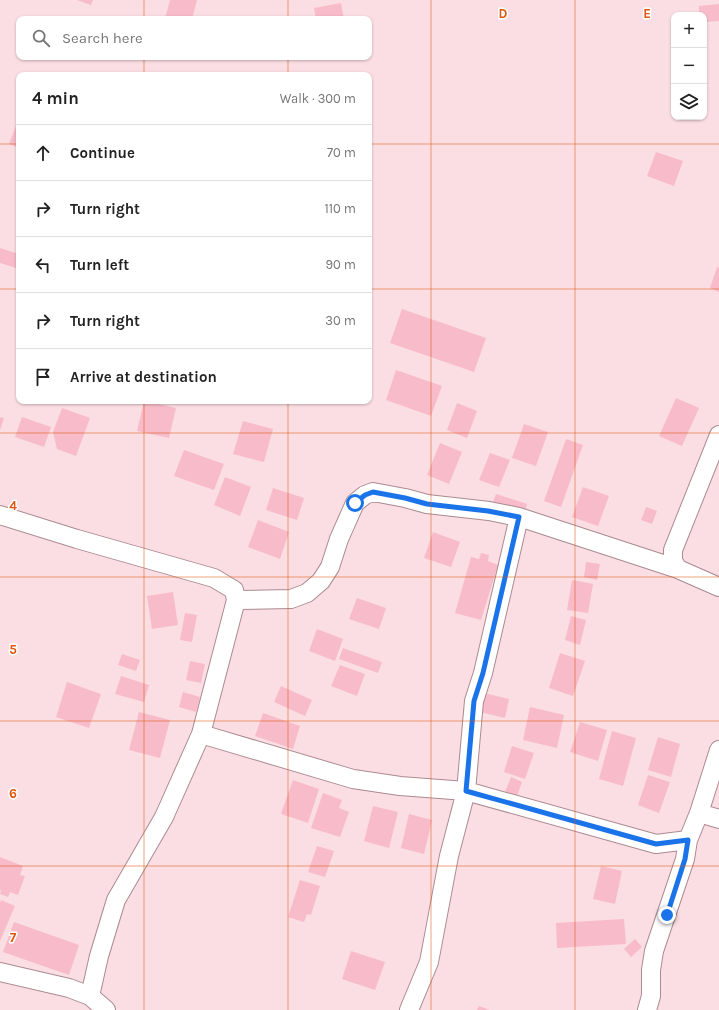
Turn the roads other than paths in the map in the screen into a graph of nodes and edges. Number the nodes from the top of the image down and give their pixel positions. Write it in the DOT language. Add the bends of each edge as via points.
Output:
graph roads {
  1 [pos="719,434"];
  2 [pos="0,515"];
  3 [pos="519,517"];
  4 [pos="678,569"];
  5 [pos="719,588"];
  6 [pos="236,600"];
  7 [pos="201,734"];
  8 [pos="719,750"];
  9 [pos="466,791"];
  10 [pos="699,813"];
  11 [pos="719,819"];
  12 [pos="688,840"];
  13 [pos="0,972"];
  14 [pos="90,996"];
  15 [pos="106,1010"];
  16 [pos="408,1010"];
  17 [pos="647,1010"];
  1 -- 4 [label="street" via="673,550 673,561"];
  2 -- 6 [label="street" via="214,578 234,590"];
  3 -- 4 [label="street"];
  3 -- 6 [label="street" via="427,504 373,492 355,503 330,567 307,593 291,599"];
  3 -- 9 [label="street" via="483,673 474,701"];
  4 -- 5 [label="street"];
  6 -- 7 [label="street"];
  7 -- 9 [label="street" via="353,779"];
  7 -- 14 [label="street" via="164,817 116,900"];
  8 -- 10 [label="street"];
  9 -- 12 [label="street" via="656,844"];
  9 -- 16 [label="street" via="449,856 429,962"];
  10 -- 11 [label="street"];
  10 -- 12 [label="street"];
  12 -- 17 [label="street" via="685,859 654,951 651,996"];
  13 -- 14 [label="street" via="69,988"];
  14 -- 15 [label="street"];
}
